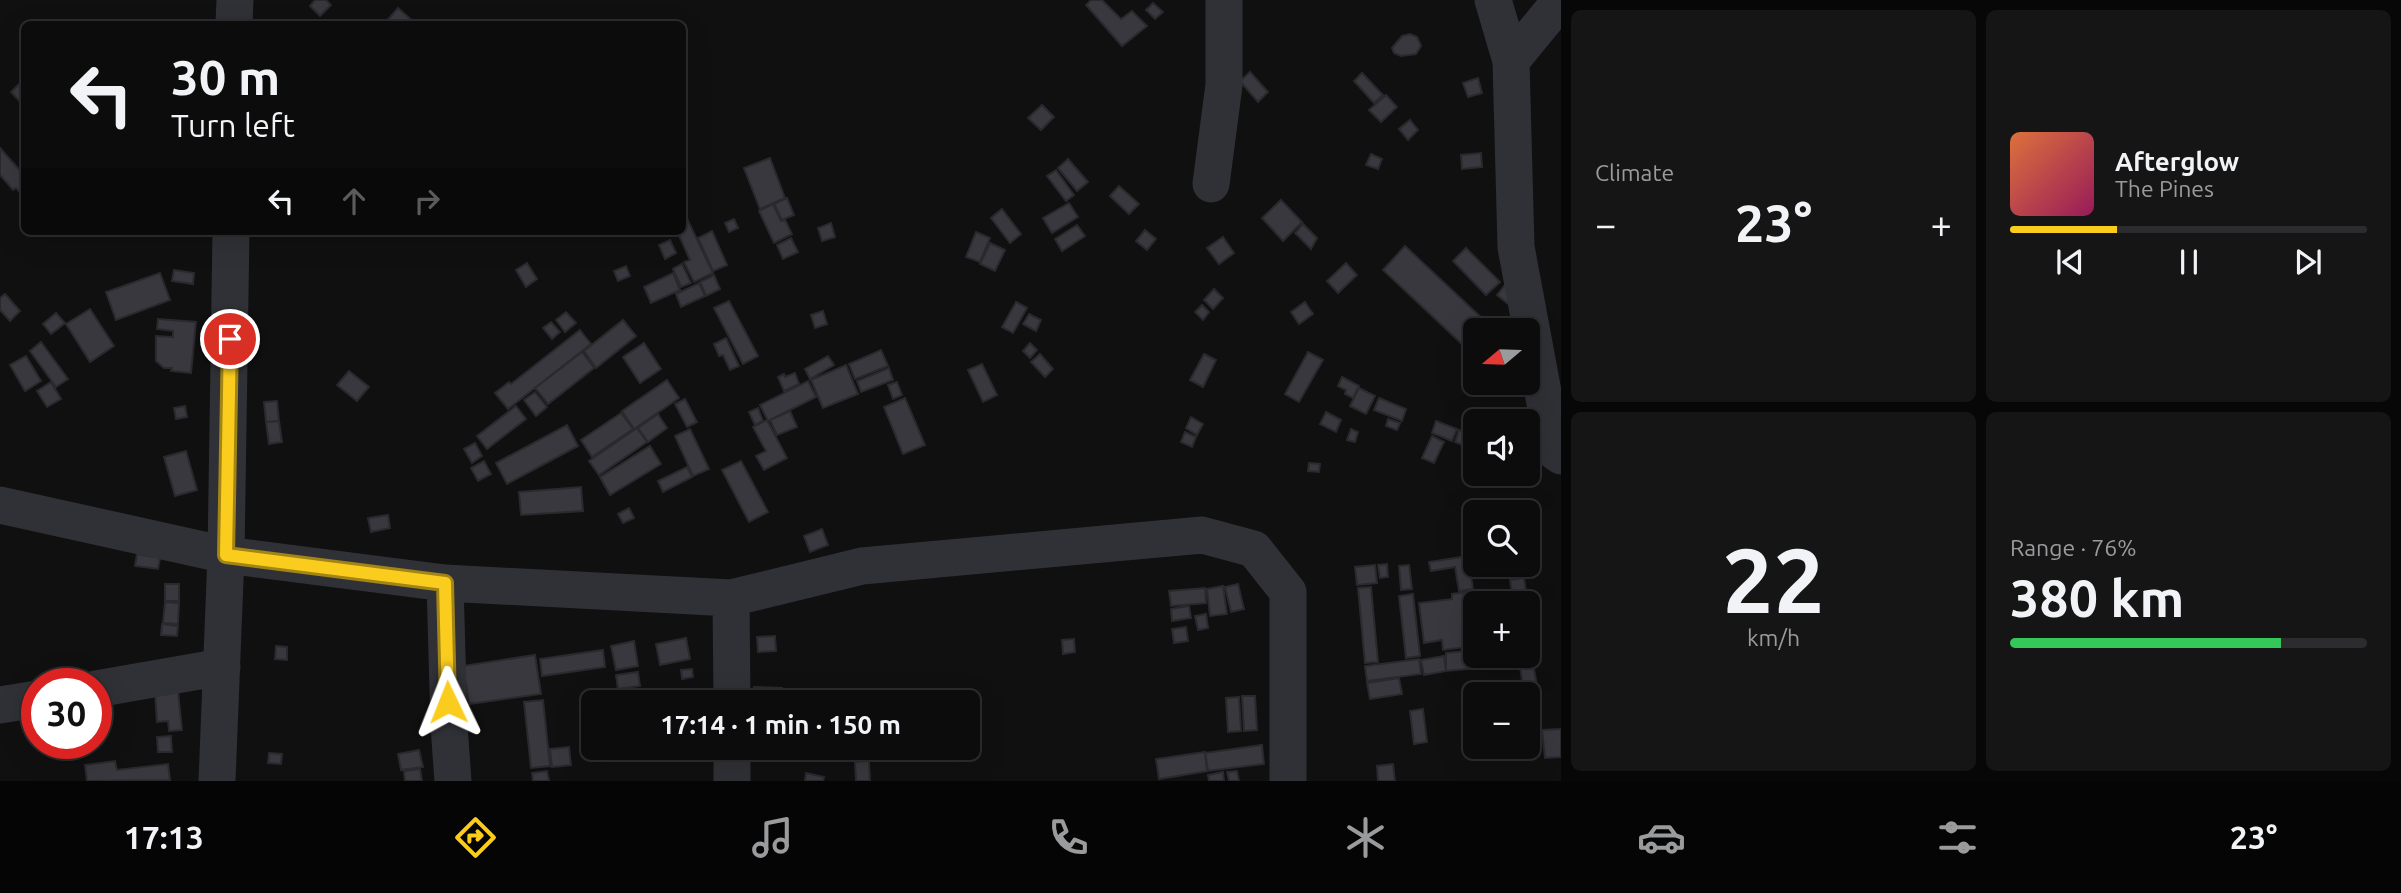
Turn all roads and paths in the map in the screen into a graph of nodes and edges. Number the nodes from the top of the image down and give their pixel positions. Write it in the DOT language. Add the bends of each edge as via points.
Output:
graph roads {
  1 [pos="235,0"];
  2 [pos="1224,0"];
  3 [pos="1493,0"];
  4 [pos="1561,0"];
  5 [pos="234,21"];
  6 [pos="1511,61"];
  7 [pos="1211,184"];
  8 [pos="231,235"];
  9 [pos="1561,456"];
  10 [pos="0,505"];
  11 [pos="226,555"];
  12 [pos="445,583"];
  13 [pos="731,598"];
  14 [pos="222,667"];
  15 [pos="112,686"];
  16 [pos="732,690"];
  17 [pos="21,702"];
  18 [pos="0,705"];
  19 [pos="732,760"];
  20 [pos="217,781"];
  21 [pos="453,781"];
  22 [pos="732,781"];
  23 [pos="1288,781"];
  1 -- 5 [label="street"];
  2 -- 7 [label="street" via="1224,85"];
  3 -- 6 [label="street"];
  4 -- 6 [label="street"];
  6 -- 9 [label="street" via="1516,247 1554,451"];
  8 -- 11 [label="street"];
  10 -- 11 [label="street"];
  11 -- 12 [label="street"];
  11 -- 14 [label="street"];
  12 -- 13 [label="street"];
  12 -- 21 [label="street"];
  13 -- 16 [label="street"];
  13 -- 23 [label="street" via="862,566 1202,535 1254,549 1288,592"];
  14 -- 15 [label="street"];
  14 -- 20 [label="street"];
  17 -- 18 [label="street"];
  19 -- 22 [label="street"];
}
